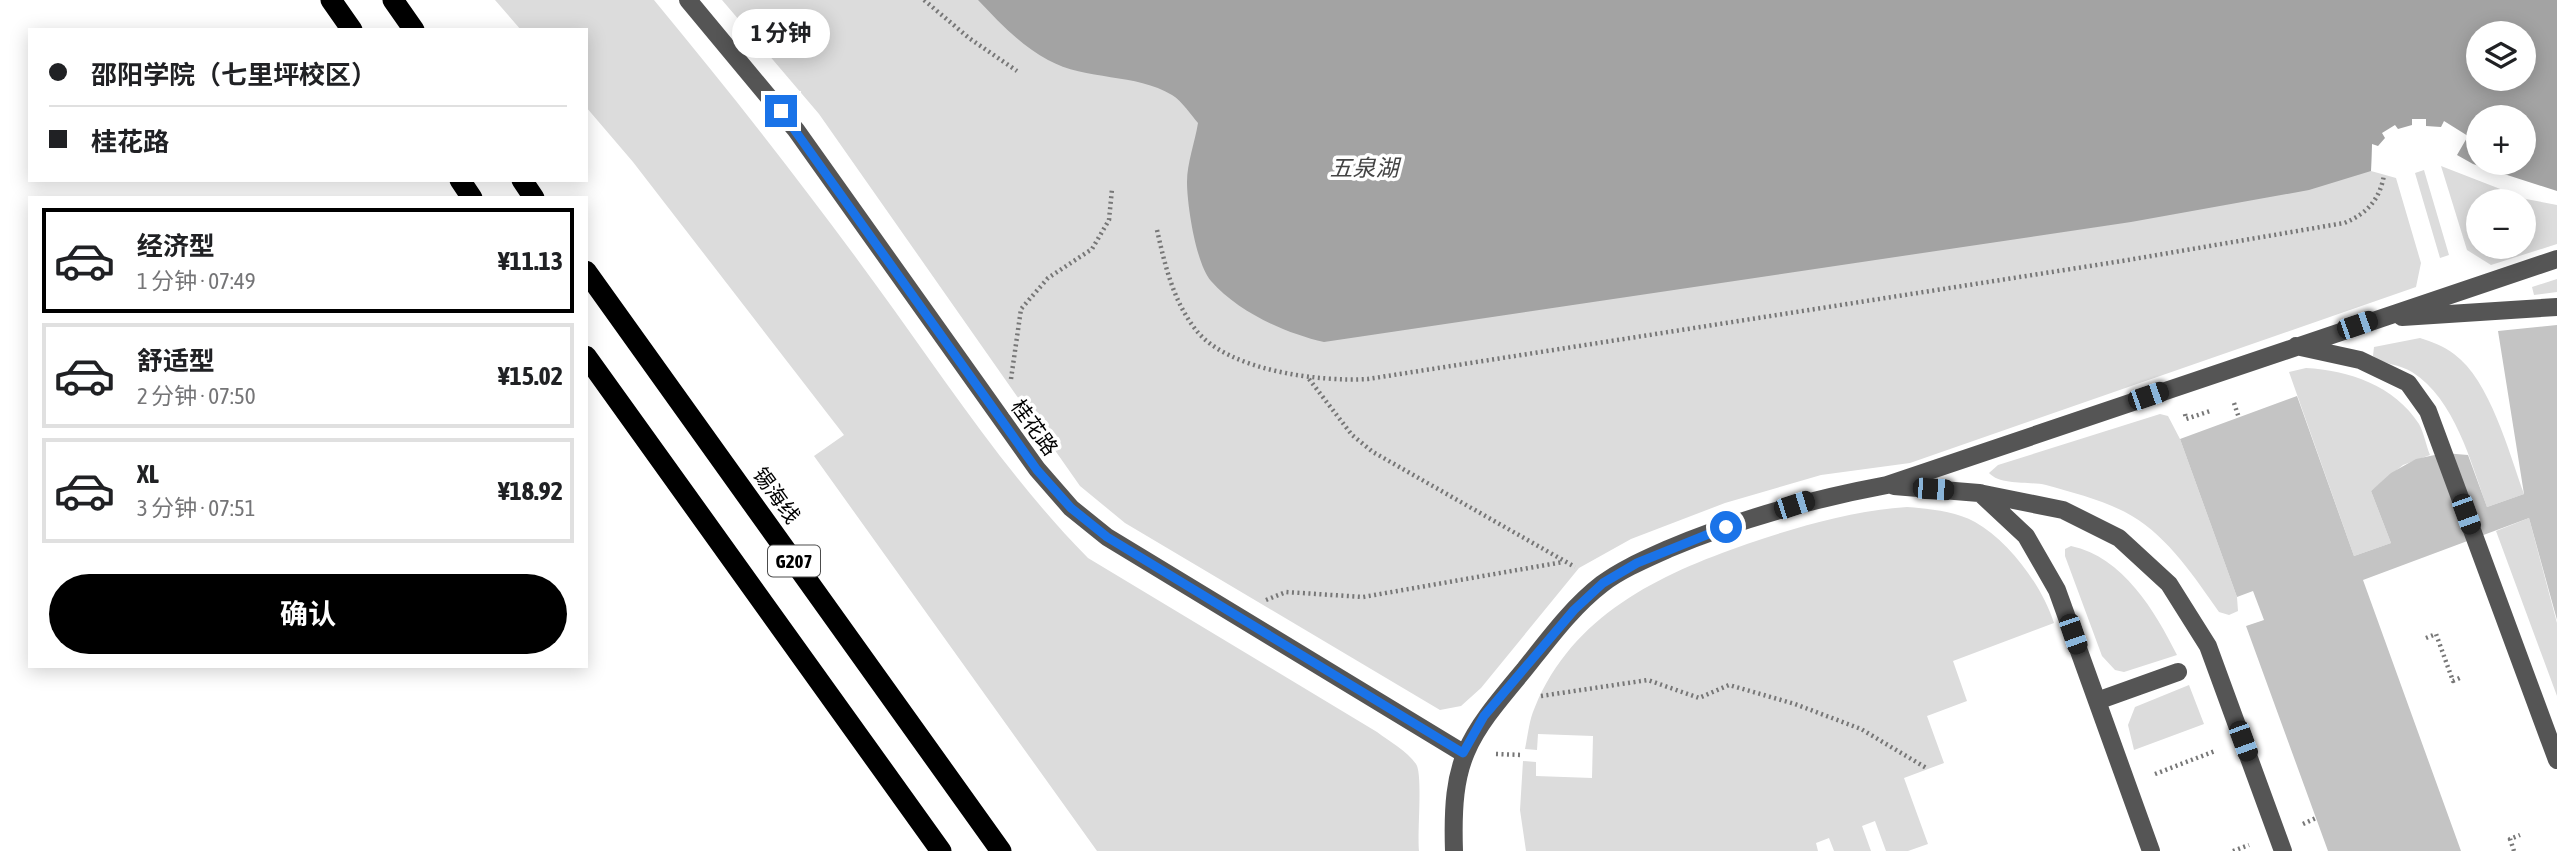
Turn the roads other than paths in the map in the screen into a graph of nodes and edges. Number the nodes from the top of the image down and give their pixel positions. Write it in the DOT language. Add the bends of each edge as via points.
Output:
graph roads {
  1 [pos="331,0"];
  2 [pos="393,0"];
  3 [pos="688,0"];
  4 [pos="351,28"];
  5 [pos="413,28"];
  6 [pos="2557,259"];
  7 [pos="588,274"];
  8 [pos="2557,307"];
  9 [pos="2377,318"];
  10 [pos="2296,346"];
  11 [pos="588,359"];
  12 [pos="1887,485"];
  13 [pos="1979,493"];
  14 [pos="2178,672"];
  15 [pos="2097,701"];
  16 [pos="1463,753"];
  17 [pos="2557,760"];
  18 [pos="941,851"];
  19 [pos="1001,851"];
  20 [pos="1454,851"];
  21 [pos="2151,851"];
  22 [pos="2283,851"];
  1 -- 4 [label="highway"];
  2 -- 5 [label="highway"];
  3 -- 16 [label="lane, 桂花路" via="796,130 1037,470 1071,508 1107,537"];
  6 -- 9 [label="lane"];
  7 -- 19 [label="highway, 锡海线 / G207"];
  8 -- 9 [label="lane"];
  9 -- 10 [label="lane"];
  10 -- 12 [label="lane"];
  10 -- 17 [label="lane" via="2360,360 2396,377 2407,383 2428,411"];
  11 -- 18 [label="highway, G207"];
  12 -- 13 [label="lane"];
  12 -- 16 [label="lane" via="1817,498 1703,534 1603,583 1574,610 1484,716"];
  13 -- 15 [label="lane" via="2026,536 2057,590"];
  13 -- 22 [label="lane" via="2063,510 2119,538 2169,583 2208,646"];
  14 -- 15 [label="lane"];
  15 -- 21 [label="lane"];
  16 -- 20 [label="lane" via="1452,802"];
}
